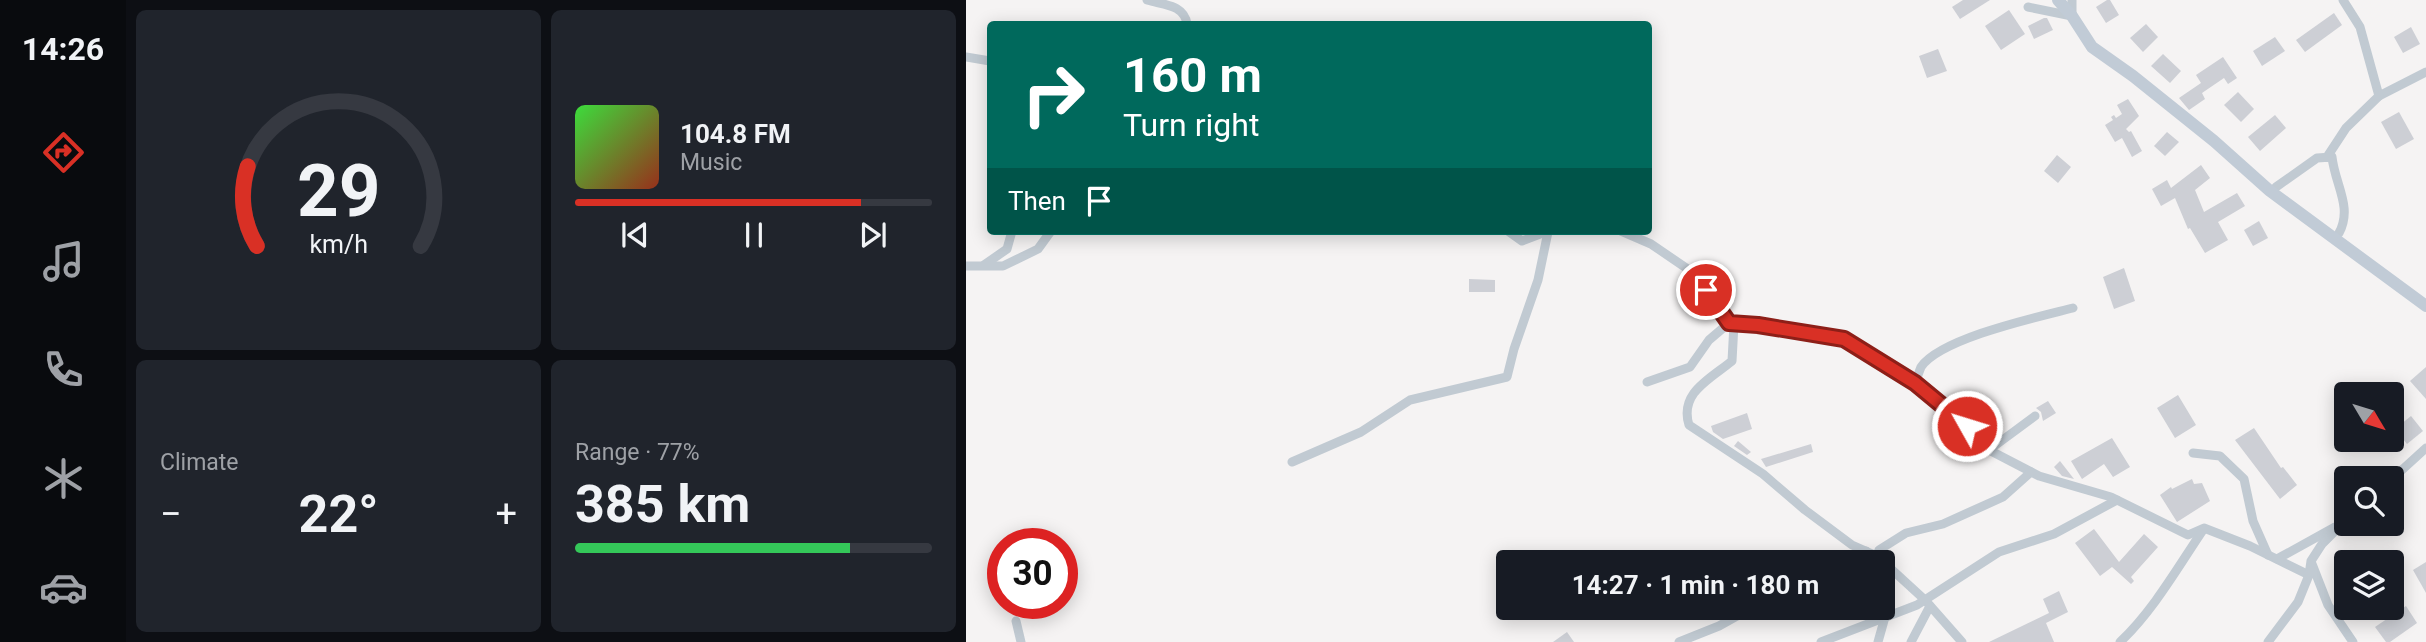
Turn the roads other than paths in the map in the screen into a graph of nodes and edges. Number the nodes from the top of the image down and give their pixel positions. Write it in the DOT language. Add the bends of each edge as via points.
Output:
graph roads {
  1 [pos="1147,0"];
  2 [pos="2058,0"];
  3 [pos="2072,0"];
  4 [pos="2343,0"];
  5 [pos="2028,7"];
  6 [pos="2073,16"];
  7 [pos="1187,21"];
  8 [pos="966,57"];
  9 [pos="987,60"];
  10 [pos="2426,72"];
  11 [pos="2379,96"];
  12 [pos="2327,157"];
  13 [pos="2276,187"];
  14 [pos="2339,233"];
  15 [pos="1011,235"];
  16 [pos="1048,235"];
  17 [pos="1513,235"];
  18 [pos="1539,235"];
  19 [pos="1547,235"];
  20 [pos="1630,235"];
  21 [pos="984,265"];
  22 [pos="966,266"];
  23 [pos="2426,306"];
  24 [pos="2073,308"];
  25 [pos="1732,323"];
  26 [pos="1647,382"];
  27 [pos="1915,383"];
  28 [pos="2035,416"];
  29 [pos="2426,447"];
  30 [pos="1989,450"];
  31 [pos="2193,453"];
  32 [pos="1292,462"];
  33 [pos="2404,468"];
  34 [pos="2031,472"];
  35 [pos="2117,500"];
  36 [pos="2334,527"];
  37 [pos="2204,528"];
  38 [pos="2334,532"];
  39 [pos="1864,550"];
  40 [pos="1880,550"];
  41 [pos="2267,555"];
  42 [pos="2277,559"];
  43 [pos="2311,561"];
  44 [pos="1895,573"];
  45 [pos="2309,575"];
  46 [pos="1927,603"];
  47 [pos="1895,613"];
  48 [pos="1730,620"];
  49 [pos="1879,620"];
  50 [pos="1884,620"];
  51 [pos="1016,621"];
  52 [pos="1841,638"];
  53 [pos="1021,642"];
  54 [pos="1679,642"];
  55 [pos="1821,642"];
  56 [pos="1878,642"];
  57 [pos="1911,642"];
  58 [pos="1962,642"];
  59 [pos="2120,642"];
  60 [pos="2268,642"];
  61 [pos="2353,642"];
  1 -- 7 [label="street" via="1176,6"];
  2 -- 6 [label="street"];
  3 -- 6 [label="street"];
  4 -- 11 [label="street" via="2360,27"];
  5 -- 6 [label="street"];
  6 -- 23 [label="street" via="2092,47 2144,84 2270,191"];
  8 -- 9 [label="street"];
  10 -- 11 [label="street"];
  11 -- 12 [label="street" via="2346,128"];
  12 -- 13 [label="street" via="2317,158"];
  12 -- 14 [label="street" via="2332,157 2343,196 2346,220"];
  15 -- 21 [label="street" via="1007,249"];
  16 -- 21 [label="street" via="1038,249 1003,266"];
  17 -- 18 [label="street" via="1522,242"];
  19 -- 32 [label="street" via="1507,377 1410,400 1361,432"];
  20 -- 25 [label="street" via="1695,274"];
  21 -- 22 [label="street"];
  24 -- 27 [label="street" via="1975,335 1922,366"];
  25 -- 26 [label="street" via="1709,340 1690,367"];
  25 -- 27 [label="street" via="1844,339"];
  25 -- 39 [label="street" via="1732,360 1692,392 1685,412 1689,425"];
  27 -- 30 [label="street" via="1984,440"];
  28 -- 30 [label="street"];
  29 -- 33 [label="street"];
  30 -- 34 [label="street"];
  31 -- 41 [label="street" via="2220,456 2244,480"];
  34 -- 35 [label="street"];
  34 -- 40 [label="street" via="2003,497 1943,524 1906,533"];
  35 -- 37 [label="street" via="2188,535"];
  35 -- 46 [label="street" via="2054,534 1999,552"];
  36 -- 42 [label="street"];
  37 -- 41 [label="street"];
  37 -- 59 [label="street"];
  38 -- 43 [label="street"];
  41 -- 42 [label="street"];
  42 -- 45 [label="street"];
  43 -- 45 [label="street"];
  43 -- 61 [label="street" via="2328,605"];
  44 -- 46 [label="street"];
  45 -- 60 [label="street" via="2298,602"];
  46 -- 47 [label="street"];
  46 -- 57 [label="street"];
  46 -- 58 [label="street"];
  48 -- 54 [label="street"];
  49 -- 52 [label="street"];
  50 -- 56 [label="street"];
  51 -- 53 [label="street"];
  52 -- 55 [label="street"];
}
